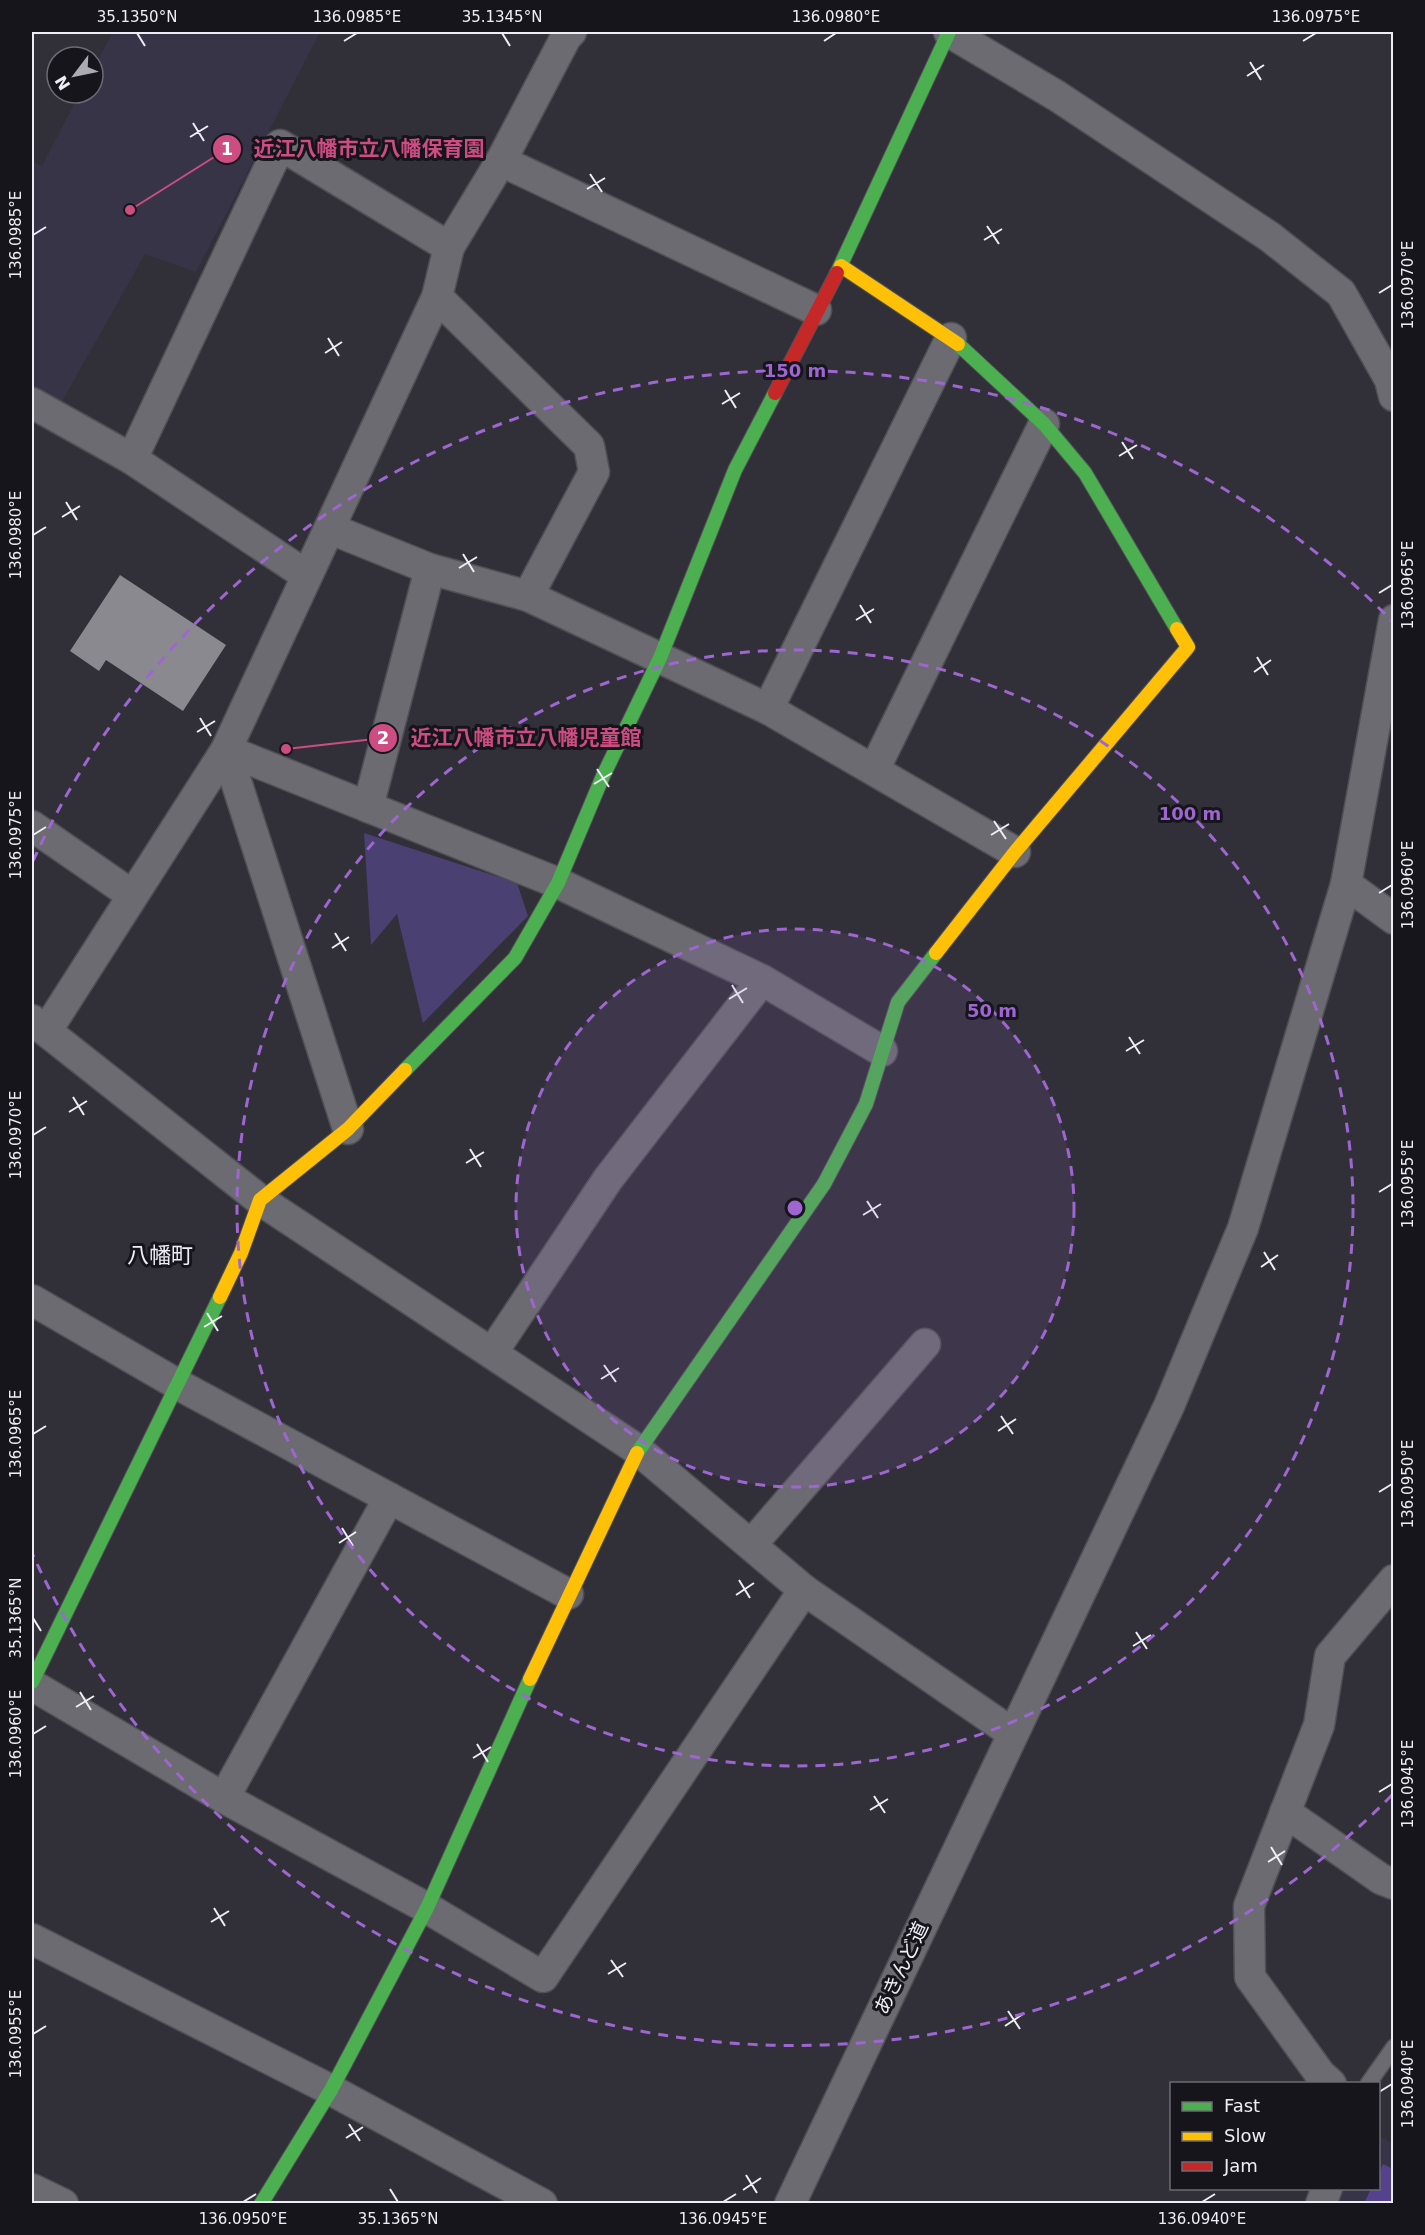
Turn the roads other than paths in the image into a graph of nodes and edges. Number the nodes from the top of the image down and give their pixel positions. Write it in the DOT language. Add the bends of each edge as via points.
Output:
graph roads {
  1 [pos="571,32"];
  2 [pos="949,32"];
  3 [pos="501,162"];
  4 [pos="450,247"];
  5 [pos="841,266"];
  6 [pos="437,297"];
  7 [pos="816,310"];
  8 [pos="951,338"];
  9 [pos="1394,396"];
  10 [pos="32,403"];
  11 [pos="1044,424"];
  12 [pos="132,459"];
  13 [pos="331,529"];
  14 [pos="430,568"];
  15 [pos="306,575"];
  16 [pos="528,596"];
  17 [pos="1394,620"];
  18 [pos="660,658"];
  19 [pos="768,710"];
  20 [pos="226,750"];
  21 [pos="874,770"];
  22 [pos="368,807"];
  23 [pos="32,826"];
  24 [pos="1015,852"];
  25 [pos="558,884"];
  26 [pos="1346,884"];
  27 [pos="132,895"];
  28 [pos="1394,919"];
  29 [pos="762,980"];
  30 [pos="39,1025"];
  31 [pos="882,1051"];
  32 [pos="348,1130"];
  33 [pos="260,1200"];
  34 [pos="32,1300"];
  35 [pos="925,1344"];
  36 [pos="492,1353"];
  37 [pos="177,1384"];
  38 [pos="638,1450"];
  39 [pos="389,1498"];
  40 [pos="751,1545"];
  41 [pos="1394,1580"];
  42 [pos="804,1590"];
  43 [pos="568,1594"];
  44 [pos="32,1684"];
  45 [pos="1012,1733"];
  46 [pos="224,1798"];
  47 [pos="1285,1812"];
  48 [pos="1394,1884"];
  49 [pos="427,1908"];
  50 [pos="32,1939"];
  51 [pos="1394,2047"];
  52 [pos="1329,2082"];
  53 [pos="1369,2082"];
  54 [pos="331,2090"];
  55 [pos="32,2189"];
  56 [pos="63,2204"];
  57 [pos="261,2204"];
  58 [pos="542,2204"];
  59 [pos="790,2204"];
  1 -- 3 [label="street"];
  2 -- 5 [label="street"];
  2 -- 9 [label="street" via="1057,96 1270,237 1341,293 1390,380"];
  3 -- 4 [label="street"];
  3 -- 7 [label="street"];
  4 -- 6 [label="street"];
  4 -- 12 [label="street" via="280,145"];
  5 -- 7 [label="street"];
  5 -- 8 [label="street"];
  6 -- 13 [label="street"];
  6 -- 16 [label="street" via="589,446 594,472"];
  7 -- 18 [label="street" via="735,470"];
  8 -- 11 [label="street"];
  8 -- 19 [label="street"];
  10 -- 12 [label="street"];
  11 -- 21 [label="street"];
  11 -- 24 [label="street" via="1085,473 1188,647"];
  12 -- 15 [label="street"];
  13 -- 14 [label="street"];
  13 -- 15 [label="street"];
  14 -- 16 [label="street"];
  14 -- 22 [label="street"];
  15 -- 20 [label="street"];
  16 -- 18 [label="street"];
  17 -- 26 [label="street, あきんど道"];
  18 -- 19 [label="street"];
  18 -- 25 [label="street" via="603,776"];
  19 -- 21 [label="street"];
  20 -- 22 [label="street"];
  20 -- 27 [label="street"];
  20 -- 32 [label="street"];
  21 -- 24 [label="street"];
  22 -- 25 [label="street"];
  23 -- 27 [label="street"];
  24 -- 31 [label="street" via="898,1002"];
  25 -- 29 [label="street"];
  25 -- 32 [label="street" via="515,958"];
  26 -- 28 [label="street"];
  26 -- 45 [label="street, あきんど道" via="1243,1228 1169,1406"];
  27 -- 30 [label="street"];
  29 -- 31 [label="street"];
  29 -- 36 [label="street" via="608,1179"];
  30 -- 33 [label="street"];
  31 -- 38 [label="street" via="866,1104 824,1184"];
  32 -- 33 [label="street"];
  33 -- 36 [label="street"];
  33 -- 37 [label="street" via="241,1253"];
  34 -- 37 [label="street"];
  35 -- 40 [label="street"];
  36 -- 38 [label="street"];
  37 -- 39 [label="street"];
  37 -- 44 [label="street"];
  38 -- 40 [label="street"];
  38 -- 43 [label="street"];
  39 -- 43 [label="street"];
  39 -- 46 [label="street"];
  40 -- 42 [label="street"];
  41 -- 47 [label="street" via="1330,1656 1319,1725"];
  42 -- 45 [label="street"];
  42 -- 49 [label="street" via="543,1977"];
  43 -- 49 [label="street"];
  44 -- 46 [label="street"];
  45 -- 59 [label="street, あきんど道"];
  46 -- 49 [label="street"];
  47 -- 48 [label="street"];
  47 -- 52 [label="street" via="1249,1906 1250,1977"];
  49 -- 54 [label="street"];
  50 -- 54 [label="street"];
  51 -- 53 [label="lane"];
  54 -- 57 [label="street"];
  54 -- 58 [label="street"];
  55 -- 56 [label="street"];
}
